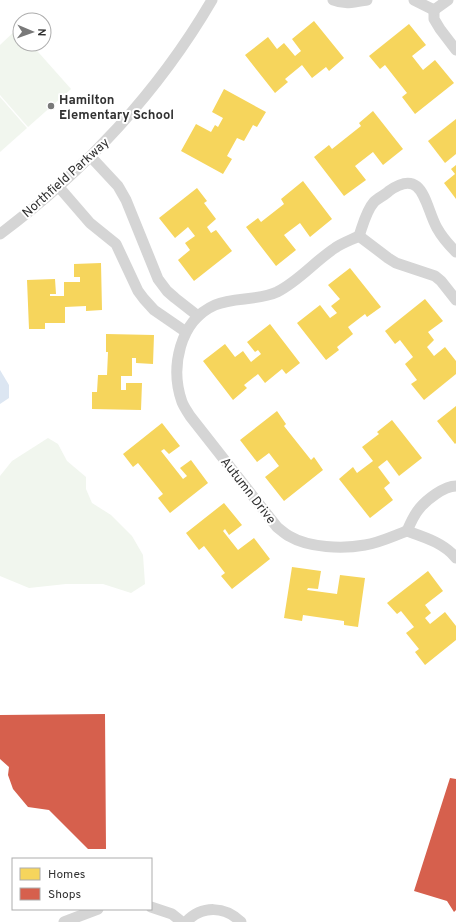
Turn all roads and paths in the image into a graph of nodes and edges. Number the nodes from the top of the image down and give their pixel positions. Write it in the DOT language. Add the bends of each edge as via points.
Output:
graph roads {
  1 [pos="212,0"];
  2 [pos="333,0"];
  3 [pos="368,0"];
  4 [pos="414,0"];
  5 [pos="448,0"];
  6 [pos="434,10"];
  7 [pos="456,50"];
  8 [pos="90,157"];
  9 [pos="58,186"];
  10 [pos="0,234"];
  11 [pos="359,236"];
  12 [pos="456,252"];
  13 [pos="456,300"];
  14 [pos="195,319"];
  15 [pos="186,332"];
  16 [pos="456,486"];
  17 [pos="406,531"];
  18 [pos="456,558"];
  19 [pos="152,907"];
  20 [pos="95,910"];
  21 [pos="64,922"];
  22 [pos="182,922"];
  23 [pos="186,922"];
  24 [pos="241,922"];
  1 -- 8 [label="street, Northfield Parkway" via="190,37 152,88"];
  2 -- 3 [label="street" via="352,3"];
  4 -- 6 [label="street"];
  5 -- 6 [label="street"];
  6 -- 7 [label="street" via="434,19"];
  8 -- 9 [label="street, Northfield Parkway"];
  8 -- 14 [label="street" via="111,178 126,200 158,279"];
  9 -- 10 [label="street, Northfield Parkway"];
  9 -- 15 [label="street" via="90,223 116,244 144,299 158,313"];
  11 -- 12 [label="street" via="368,211 375,202 405,183 419,188 424,194 437,228"];
  11 -- 13 [label="street" via="396,263 435,276"];
  11 -- 14 [label="street" via="335,248 275,292 215,305"];
  14 -- 15 [label="street, Autumn Drive"];
  15 -- 17 [label="street, Autumn Drive" via="181,343 177,370 182,403 277,527 288,536 304,543 338,546 366,545"];
  16 -- 17 [label="street" via="450,486 424,504"];
  17 -- 18 [label="street" via="434,541"];
  19 -- 22 [label="street" via="172,914"];
  20 -- 21 [label="street"];
  23 -- 24 [label="street" via="192,915 214,910 234,915"];
}
